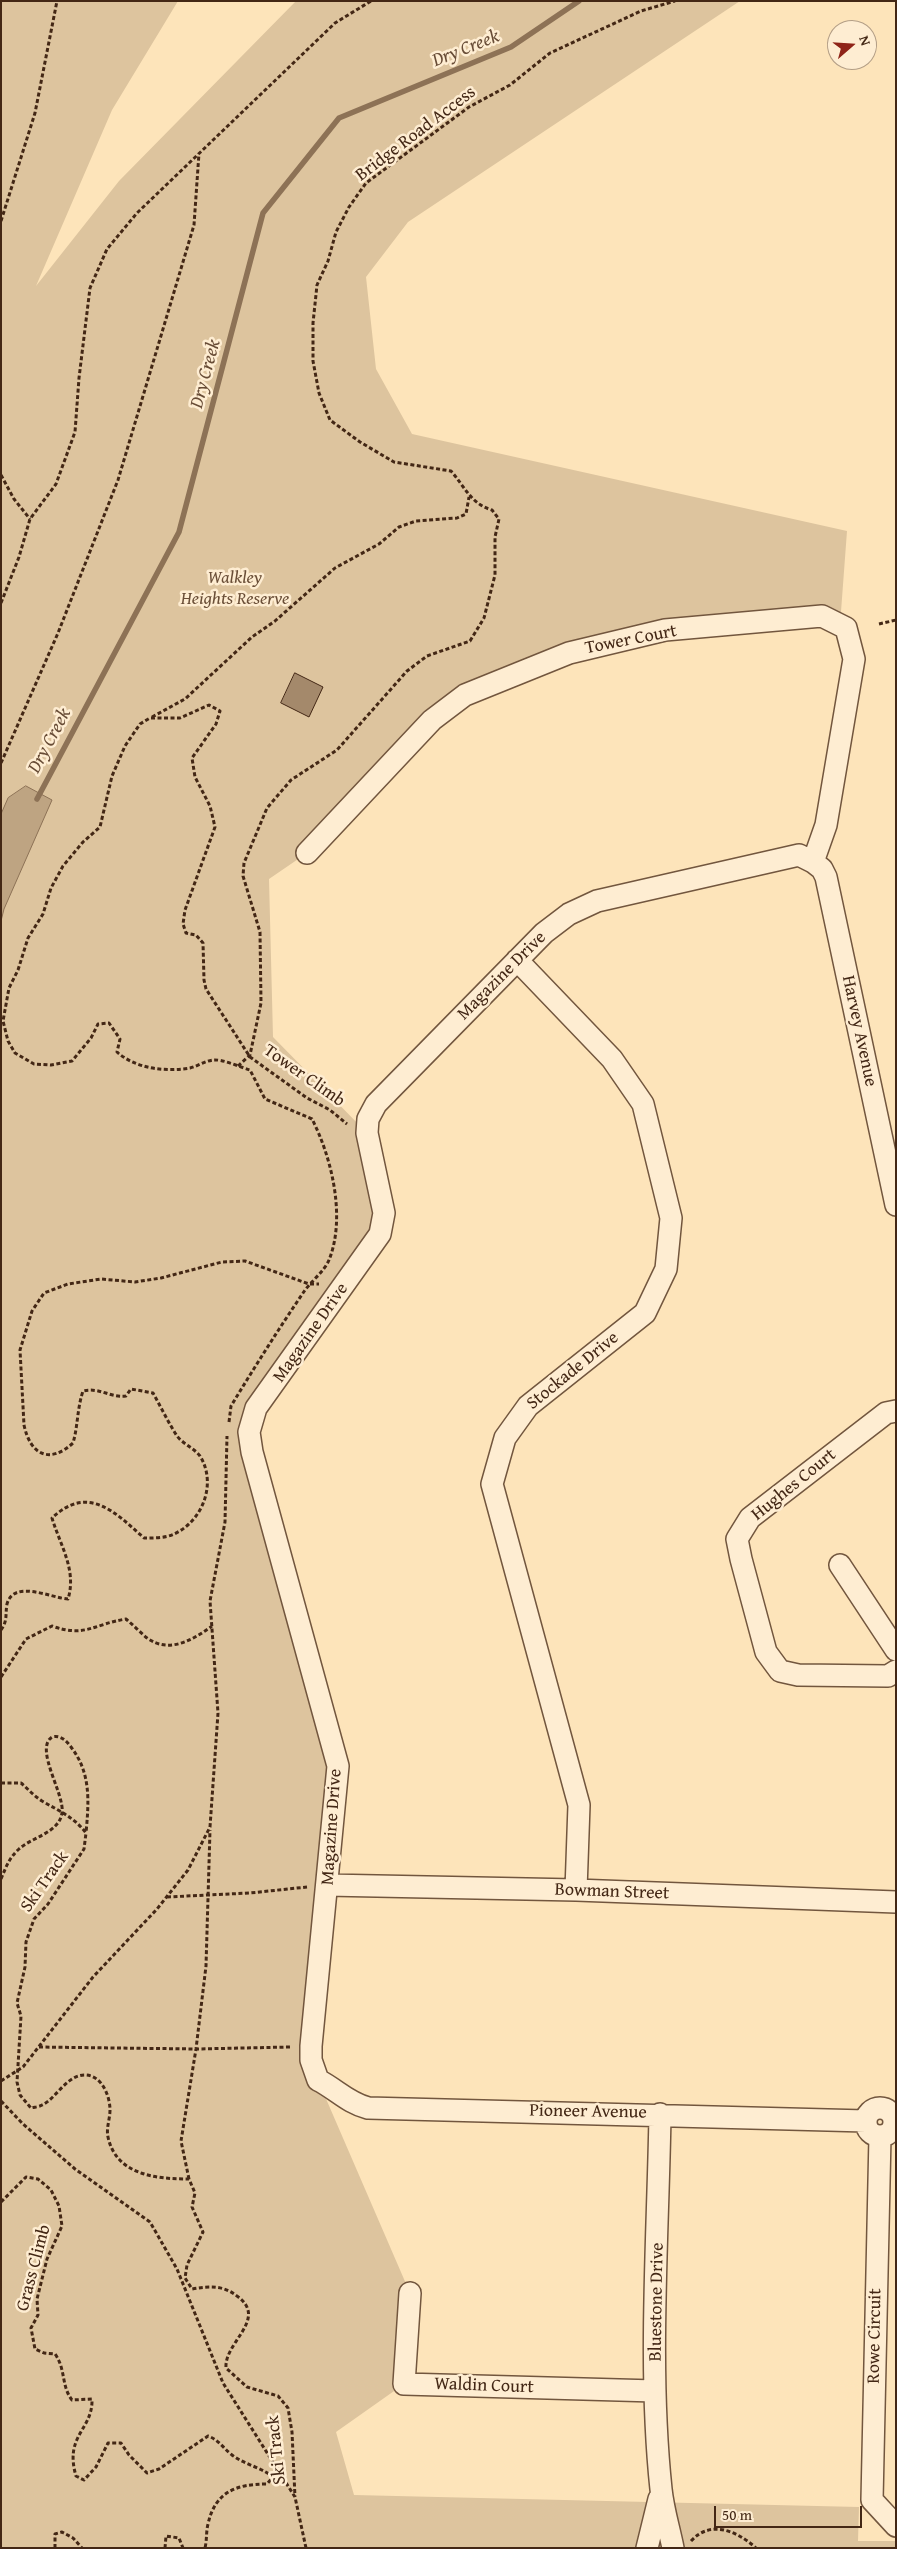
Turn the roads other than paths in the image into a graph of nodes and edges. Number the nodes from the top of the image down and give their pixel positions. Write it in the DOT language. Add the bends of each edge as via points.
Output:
graph roads {
  1 [pos="307,853"];
  2 [pos="813,862"];
  3 [pos="517,960"];
  4 [pos="896,1205"];
  5 [pos="896,1411"];
  6 [pos="840,1565"];
  7 [pos="896,1650"];
  8 [pos="896,1671"];
  9 [pos="327,1885"];
  10 [pos="576,1890"];
  11 [pos="896,1902"];
  12 [pos="318,2080"];
  13 [pos="660,2114"];
  14 [pos="884,2126"];
  15 [pos="410,2293"];
  16 [pos="655,2391"];
  17 [pos="661,2489"];
  18 [pos="896,2526"];
  19 [pos="647,2548"];
  20 [pos="673,2548"];
  1 -- 2 [label="street, Tower Court" via="432,720 465,695 569,653 665,630 822,616 846,628 854,659 826,825"];
  2 -- 3 [label="street, Magazine Drive" via="799,855 597,901 554,924"];
  2 -- 4 [label="street, Harvey Avenue" via="826,877"];
  3 -- 9 [label="street, Magazine Drive" via="371,1112 367,1133 384,1213 380,1234 256,1408 251,1422 252,1452 338,1766"];
  3 -- 10 [label="street, Stockade Drive" via="612,1059 643,1104 671,1218 666,1269 645,1313 528,1406 505,1438 492,1484 579,1805"];
  5 -- 8 [label="street, Hughes Court" via="886,1413 750,1518 737,1539 766,1652 780,1671 798,1675 888,1676"];
  6 -- 7 [label="street"];
  9 -- 10 [label="street, Bowman Street"];
  9 -- 12 [label="street, Magazine Drive" via="311,2046 311,2060"];
  10 -- 11 [label="street, Bowman Street"];
  12 -- 13 [label="street, Pioneer Avenue" via="351,2102 368,2108"];
  13 -- 14 [label="street, Pioneer Avenue"];
  13 -- 16 [label="street, Bluestone Drive"];
  14 -- 18 [label="street, Rowe Circuit" via="872,2500"];
  15 -- 16 [label="street, Waldin Court" via="404,2384"];
  16 -- 17 [label="street, Bluestone Drive"];
  17 -- 19 [label="street, Bluestone Drive"];
  17 -- 20 [label="street, Bluestone Drive"];
}
